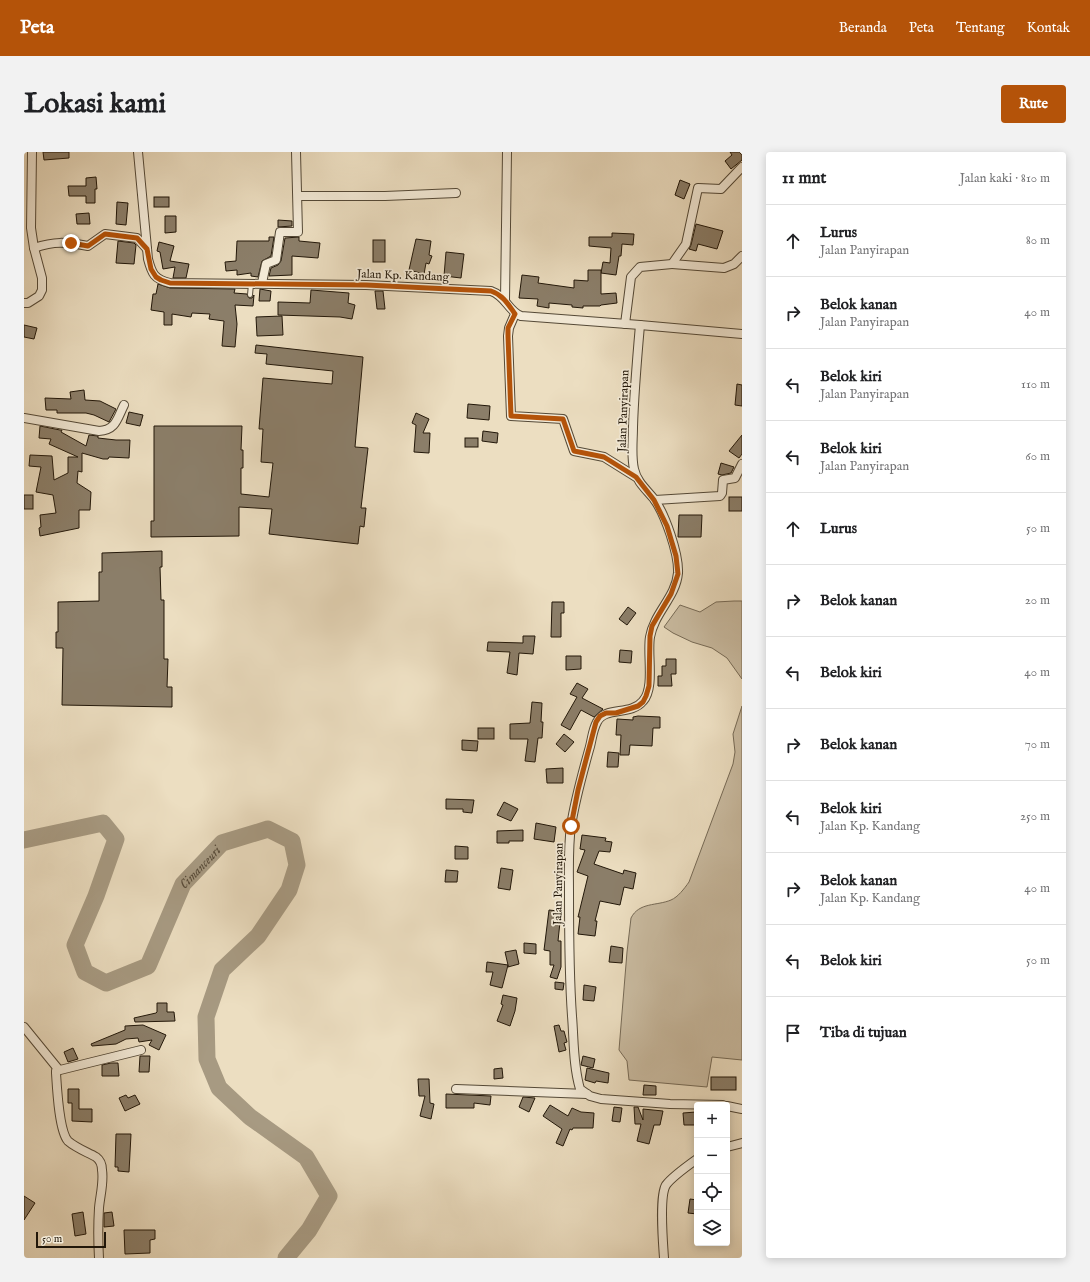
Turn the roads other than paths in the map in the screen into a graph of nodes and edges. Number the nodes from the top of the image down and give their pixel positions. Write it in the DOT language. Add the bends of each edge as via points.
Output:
graph roads {
  1 [pos="32,152"];
  2 [pos="138,152"];
  3 [pos="296,152"];
  4 [pos="507,152"];
  5 [pos="742,166"];
  6 [pos="456,193"];
  7 [pos="298,196"];
  8 [pos="34,248"];
  9 [pos="147,249"];
  10 [pos="742,256"];
  11 [pos="672,264"];
  12 [pos="251,283"];
  13 [pos="262,283"];
  14 [pos="250,295"];
  15 [pos="505,300"];
  16 [pos="24,303"];
  17 [pos="515,314"];
  18 [pos="625,324"];
  19 [pos="640,325"];
  20 [pos="742,334"];
  21 [pos="124,405"];
  22 [pos="24,418"];
  23 [pos="742,464"];
  24 [pos="636,477"];
  25 [pos="738,478"];
  26 [pos="654,500"];
  27 [pos="24,1027"];
  28 [pos="141,1050"];
  29 [pos="59,1070"];
  30 [pos="456,1089"];
  31 [pos="587,1094"];
  32 [pos="694,1104"];
  33 [pos="730,1107"];
  34 [pos="742,1109"];
  35 [pos="742,1143"];
  36 [pos="730,1146"];
  37 [pos="694,1162"];
  38 [pos="99,1258"];
  39 [pos="664,1258"];
  1 -- 8 [label="street" via="30,228"];
  2 -- 9 [label="street, Jalan Kp. Kandang"];
  3 -- 7 [label="street"];
  4 -- 15 [label="street"];
  5 -- 11 [label="street" via="721,189 698,188 686,244"];
  6 -- 7 [label="street"];
  7 -- 13 [label="street" via="298,232 280,232 276,260 266,264"];
  8 -- 9 [label="street" via="50,243 88,246 105,234 137,238"];
  8 -- 16 [label="street" via="42,278 42,290 39,296"];
  9 -- 12 [label="street, Jalan Kp. Kandang" via="151,269 156,277 170,283"];
  10 -- 11 [label="street" via="734,264 724,268"];
  11 -- 18 [label="street" via="640,267 631,277"];
  12 -- 13 [label="street, Jalan Kp. Kandang"];
  12 -- 14 [label="lane"];
  13 -- 15 [label="street, Jalan Kp. Kandang" via="491,291 498,293"];
  15 -- 17 [label="street, Jalan Kp. Kandang"];
  17 -- 18 [label="street"];
  17 -- 24 [label="street" via="508,328 511,416 563,419 574,451 604,457"];
  18 -- 19 [label="street"];
  19 -- 20 [label="street"];
  19 -- 24 [label="street, Jalan Panyirapan" via="633,437 633,466"];
  21 -- 22 [label="street" via="114,427 106,431"];
  23 -- 25 [label="street"];
  24 -- 26 [label="street, Jalan Panyirapan"];
  25 -- 26 [label="street" via="723,480 720,496"];
  26 -- 31 [label="street, Jalan Panyirapan" via="667,526 676,556 678,574 671,594 652,626 649,686 646,696 638,706 616,713 606,713 596,722 571,826 569,968 574,1055 580,1089"];
  27 -- 29 [label="street"];
  28 -- 29 [label="street"];
  29 -- 38 [label="street" via="56,1073 67,1139 96,1157 103,1172 99,1208"];
  30 -- 31 [label="street"];
  31 -- 32 [label="street" via="601,1099"];
  33 -- 34 [label="street"];
  35 -- 36 [label="street"];
  37 -- 39 [label="street" via="666,1185 663,1193"];
}
